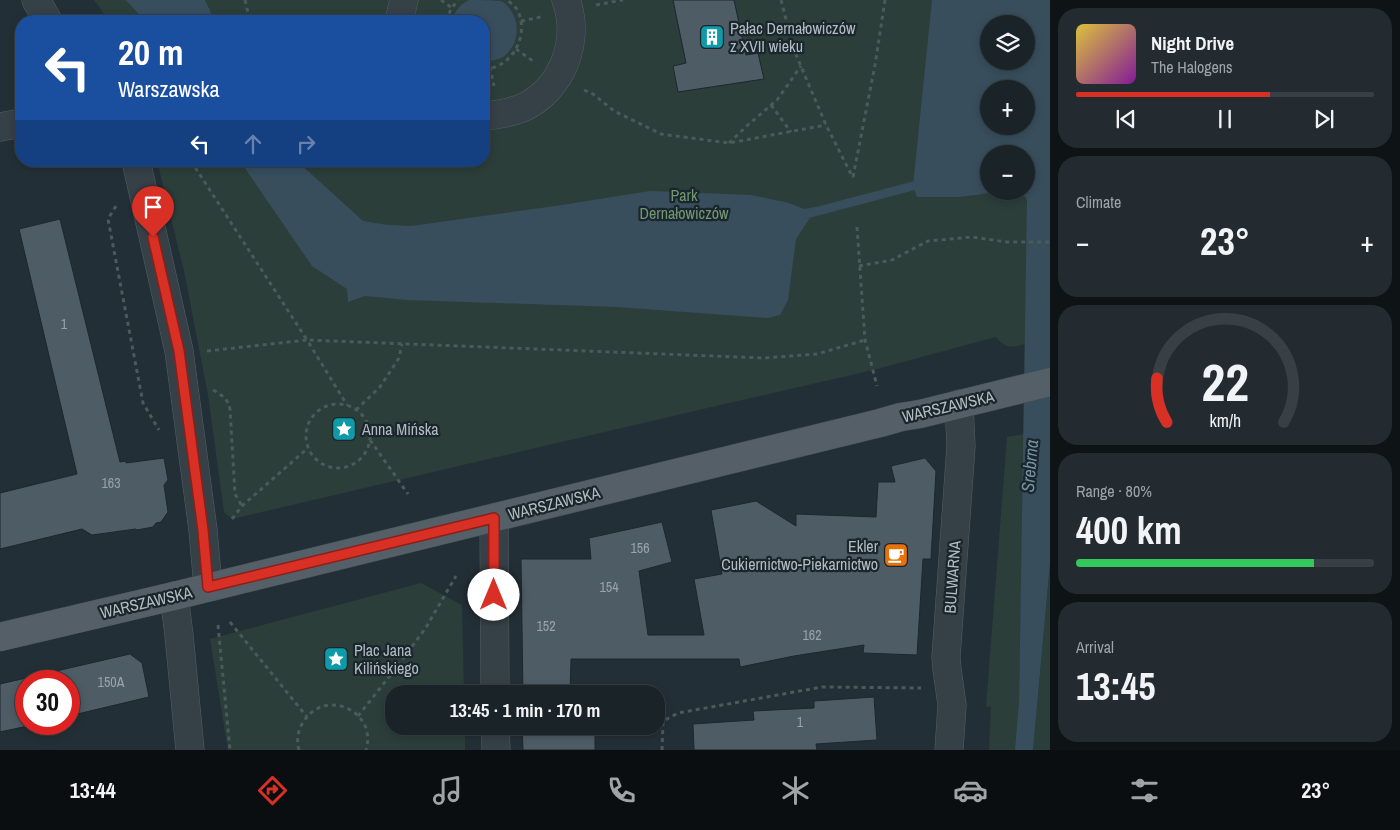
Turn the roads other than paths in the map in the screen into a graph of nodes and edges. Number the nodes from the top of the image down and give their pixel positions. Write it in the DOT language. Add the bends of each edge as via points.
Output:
graph roads {
  1 [pos="36,0"];
  2 [pos="404,0"];
  3 [pos="566,0"];
  4 [pos="45,15"];
  5 [pos="400,15"];
  6 [pos="490,116"];
  7 [pos="15,124"];
  8 [pos="0,127"];
  9 [pos="137,167"];
  10 [pos="1050,382"];
  11 [pos="959,404"];
  12 [pos="494,518"];
  13 [pos="208,587"];
  14 [pos="174,596"];
  15 [pos="0,637"];
  16 [pos="495,685"];
  17 [pos="495,735"];
  18 [pos="190,750"];
  19 [pos="496,750"];
  20 [pos="949,750"];
  1 -- 4 [label="street"];
  2 -- 5 [label="street"];
  3 -- 6 [label="street" via="572,34 568,57 557,78 542,96 522,108"];
  7 -- 8 [label="street"];
  9 -- 13 [label="street" via="179,351"];
  10 -- 11 [label="main road, WARSZAWSKA"];
  11 -- 12 [label="main road, WARSZAWSKA"];
  11 -- 20 [label="street, BULWARNA" via="961,446 946,657 952,704"];
  12 -- 13 [label="main road, WARSZAWSKA"];
  12 -- 16 [label="street"];
  13 -- 14 [label="main road, WARSZAWSKA"];
  14 -- 15 [label="main road, WARSZAWSKA"];
  14 -- 18 [label="street"];
  17 -- 19 [label="street"];
}
